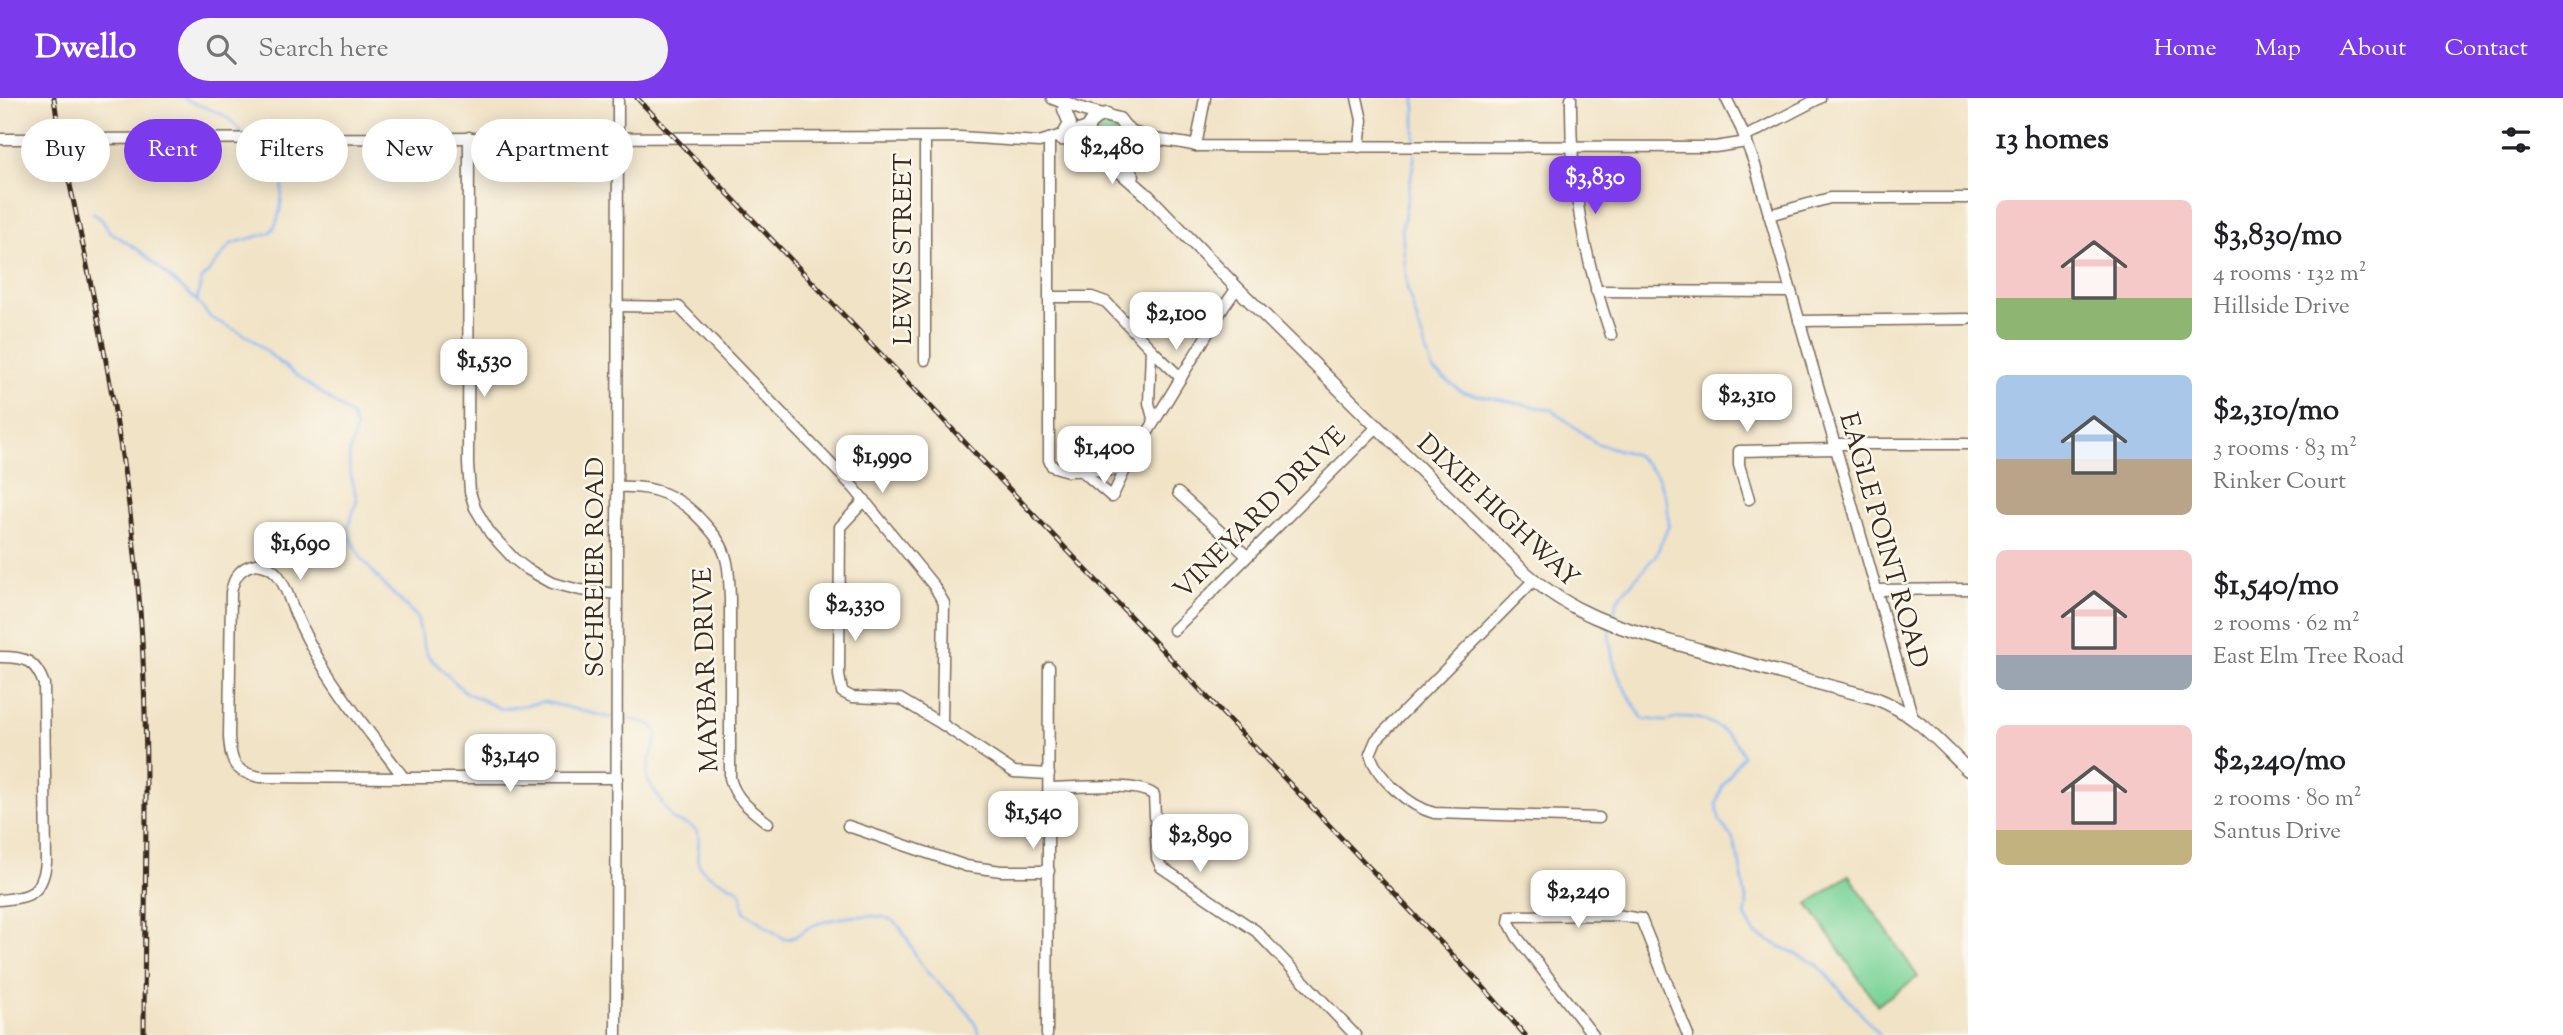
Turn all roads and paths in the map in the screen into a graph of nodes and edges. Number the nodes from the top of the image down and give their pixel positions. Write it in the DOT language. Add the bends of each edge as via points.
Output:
graph roads {
  1 [pos="618,98"];
  2 [pos="1051,98"];
  3 [pos="1205,98"];
  4 [pos="1357,98"];
  5 [pos="1571,98"];
  6 [pos="1726,98"];
  7 [pos="1820,98"];
  8 [pos="1065,109"];
  9 [pos="1107,114"];
  10 [pos="618,119"];
  11 [pos="1123,123"];
  12 [pos="1088,127"];
  13 [pos="469,137"];
  14 [pos="633,138"];
  15 [pos="1055,138"];
  16 [pos="0,139"];
  17 [pos="925,139"];
  18 [pos="1746,140"];
  19 [pos="1192,145"];
  20 [pos="1122,147"];
  21 [pos="1359,147"];
  22 [pos="1571,147"];
  23 [pos="1093,149"];
  24 [pos="618,182"];
  25 [pos="1148,195"];
  26 [pos="1968,198"];
  27 [pos="1769,215"];
  28 [pos="1237,288"];
  29 [pos="1596,291"];
  30 [pos="1791,292"];
  31 [pos="1050,297"];
  32 [pos="617,306"];
  33 [pos="1968,320"];
  34 [pos="1799,321"];
  35 [pos="1611,335"];
  36 [pos="1151,349"];
  37 [pos="925,360"];
  38 [pos="1181,378"];
  39 [pos="1154,422"];
  40 [pos="1377,427"];
  41 [pos="1968,444"];
  42 [pos="1835,447"];
  43 [pos="1125,470"];
  44 [pos="1082,471"];
  45 [pos="617,487"];
  46 [pos="1178,493"];
  47 [pos="1749,499"];
  48 [pos="865,500"];
  49 [pos="1247,556"];
  50 [pos="1534,580"];
  51 [pos="1968,589"];
  52 [pos="1877,590"];
  53 [pos="617,594"];
  54 [pos="1174,630"];
  55 [pos="0,657"];
  56 [pos="1049,667"];
  57 [pos="1912,715"];
  58 [pos="942,724"];
  59 [pos="1968,770"];
  60 [pos="1049,774"];
  61 [pos="404,778"];
  62 [pos="617,778"];
  63 [pos="1049,788"];
  64 [pos="1599,818"];
  65 [pos="768,823"];
  66 [pos="848,826"];
  67 [pos="1049,871"];
  68 [pos="0,900"];
  69 [pos="616,1035"];
  70 [pos="1047,1035"];
  71 [pos="1355,1035"];
  72 [pos="1592,1035"];
  73 [pos="1688,1035"];
  1 -- 10 [label="street, SCHREIER ROAD"];
  2 -- 8 [label="main road"];
  2 -- 9 [label="main road"];
  3 -- 19 [label="street"];
  4 -- 21 [label="street" via="1362,120"];
  5 -- 22 [label="street"];
  6 -- 18 [label="street, EAGLE POINT ROAD"];
  7 -- 18 [label="street"];
  8 -- 12 [label="main road"];
  8 -- 15 [label="main road" via="1070,124"];
  9 -- 11 [label="main road"];
  9 -- 12 [label="main road"];
  11 -- 19 [label="street" via="1145,136"];
  11 -- 20 [label="main road, DIXIE HIGHWAY"];
  12 -- 15 [label="street"];
  12 -- 23 [label="main road"];
  13 -- 16 [label="street"];
  13 -- 53 [label="street" via="471,498 490,533 527,569 563,587"];
  14 -- 17 [label="street"];
  15 -- 17 [label="street" via="1039,142"];
  15 -- 23 [label="street"];
  15 -- 31 [label="street"];
  17 -- 37 [label="street, LEWIS STREET"];
  18 -- 22 [label="street" via="1715,147"];
  18 -- 27 [label="street, EAGLE POINT ROAD"];
  19 -- 20 [label="street" via="1142,141"];
  19 -- 21 [label="street"];
  20 -- 23 [label="main road" via="1109,154"];
  20 -- 25 [label="main road, DIXIE HIGHWAY" via="1125,165"];
  21 -- 22 [label="street"];
  22 -- 29 [label="street" via="1583,240"];
  23 -- 25 [label="main road, DIXIE HIGHWAY"];
  24 -- 32 [label="street, SCHREIER ROAD"];
  25 -- 28 [label="main road, DIXIE HIGHWAY"];
  26 -- 27 [label="street" via="1830,198"];
  27 -- 30 [label="street, EAGLE POINT ROAD"];
  28 -- 38 [label="street"];
  28 -- 40 [label="main road, DIXIE HIGHWAY"];
  29 -- 30 [label="street"];
  29 -- 35 [label="street"];
  30 -- 34 [label="street, EAGLE POINT ROAD"];
  31 -- 36 [label="street" via="1092,297 1106,302"];
  31 -- 44 [label="street" via="1049,460 1057,468"];
  32 -- 45 [label="street, SCHREIER ROAD"];
  32 -- 48 [label="street" via="679,307"];
  33 -- 34 [label="street"];
  34 -- 42 [label="street, EAGLE POINT ROAD"];
  36 -- 38 [label="street"];
  36 -- 39 [label="street" via="1149,403"];
  38 -- 39 [label="street"];
  39 -- 43 [label="street"];
  40 -- 49 [label="street, VINEYARD DRIVE"];
  40 -- 50 [label="main road, DIXIE HIGHWAY"];
  41 -- 42 [label="street"];
  42 -- 47 [label="street" via="1739,451 1737,459"];
  42 -- 52 [label="street, EAGLE POINT ROAD"];
  43 -- 44 [label="street"];
  43 -- 44 [label="street" via="1112,497"];
  45 -- 53 [label="street, SCHREIER ROAD"];
  45 -- 65 [label="street, MAYBAR DRIVE" via="646,487 679,500 709,528 724,553 730,598 730,778 747,807"];
  46 -- 49 [label="street"];
  48 -- 58 [label="street" via="944,603"];
  48 -- 58 [label="street" via="840,527 842,692 852,697 900,699"];
  49 -- 54 [label="street, VINEYARD DRIVE"];
  50 -- 57 [label="main road, DIXIE HIGHWAY" via="1601,621 1875,698"];
  50 -- 64 [label="street" via="1376,740 1370,754 1377,769 1401,794 1434,813"];
  51 -- 52 [label="street"];
  52 -- 57 [label="street, EAGLE POINT ROAD"];
  53 -- 62 [label="street, SCHREIER ROAD"];
  55 -- 68 [label="street" via="30,662 38,668 44,684 46,863 44,880 34,892"];
  56 -- 60 [label="street"];
  57 -- 59 [label="main road, DIXIE HIGHWAY"];
  58 -- 60 [label="street" via="1014,772"];
  60 -- 63 [label="street"];
  61 -- 61 [label="street" via="307,641 281,577 262,565 244,568 233,581 230,610 229,737 235,766 260,777"];
  61 -- 62 [label="street"];
  62 -- 69 [label="street, SCHREIER ROAD"];
  63 -- 67 [label="street"];
  63 -- 71 [label="street" via="1147,789 1154,795 1161,867 1256,932"];
  66 -- 67 [label="street" via="966,866"];
  67 -- 70 [label="street"];
  72 -- 73 [label="street" via="1517,937 1510,916 1641,919"];
}
